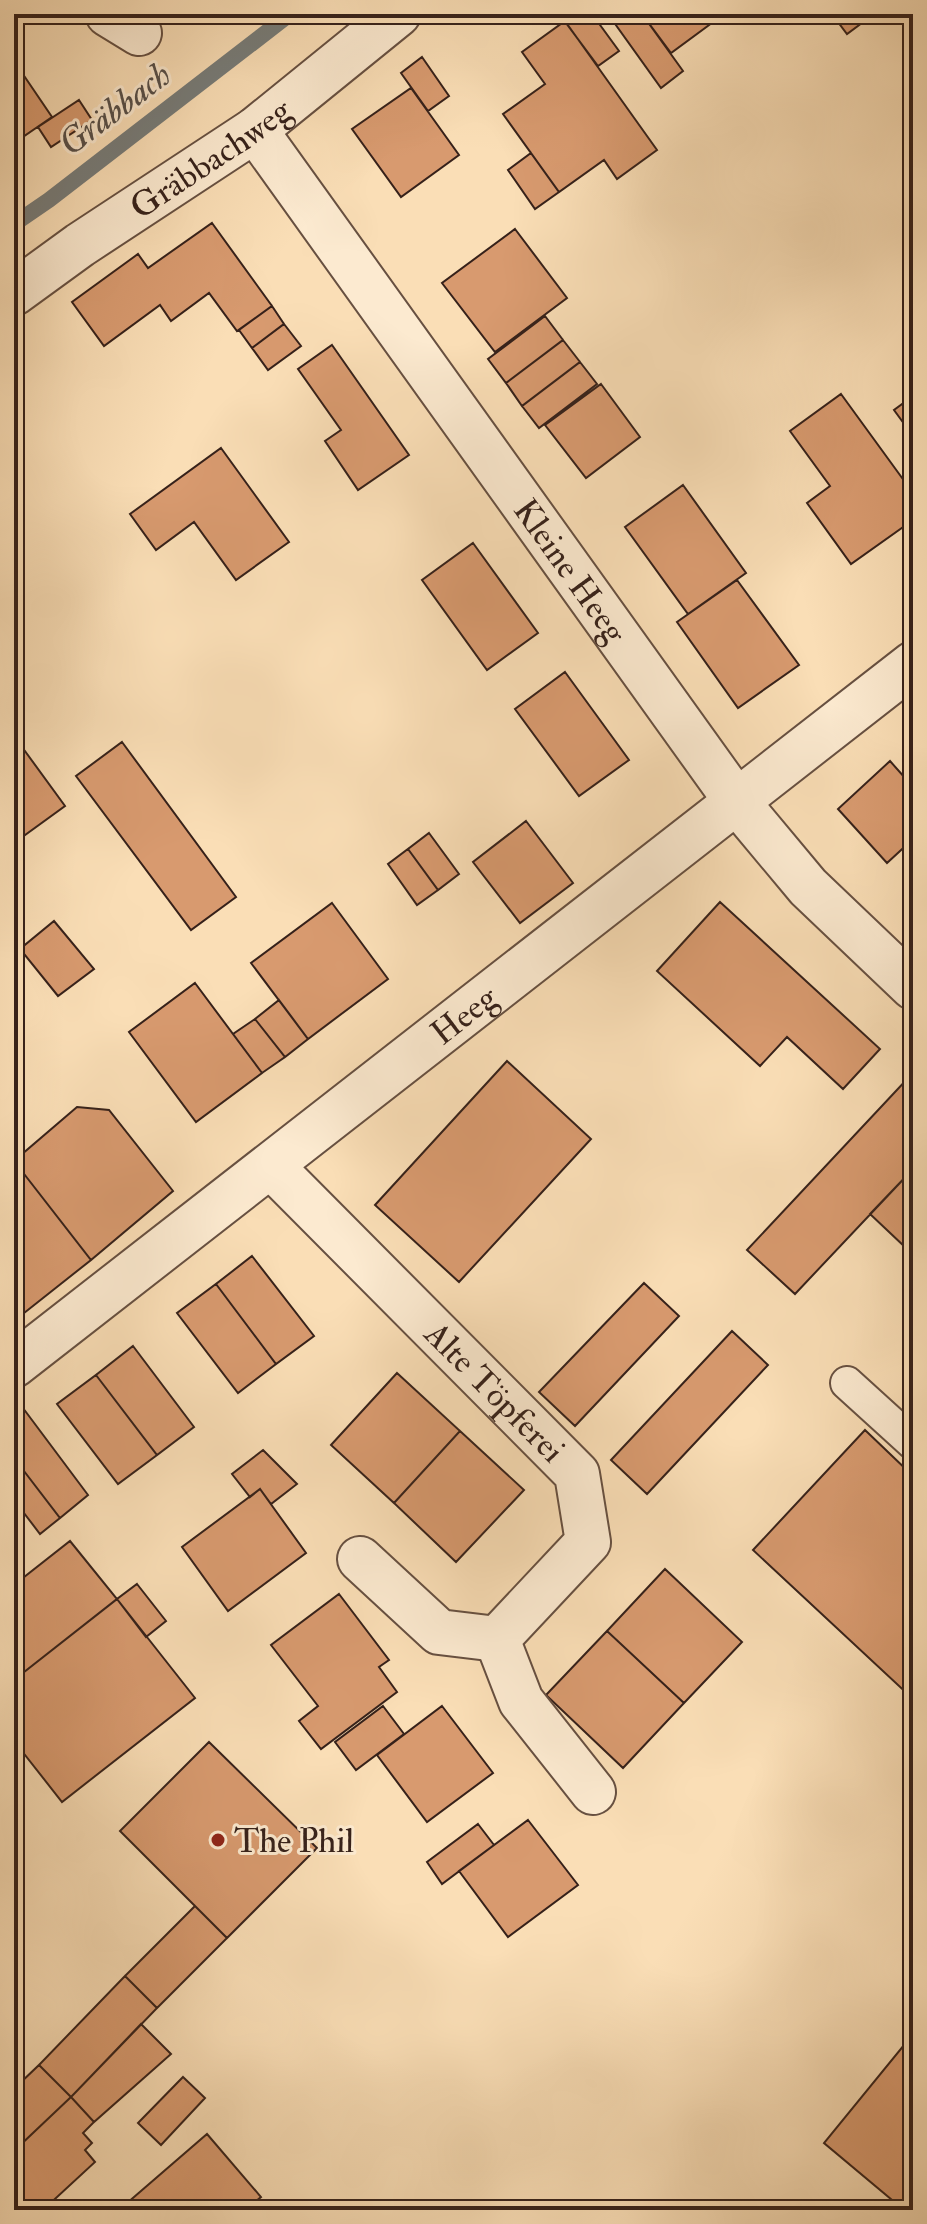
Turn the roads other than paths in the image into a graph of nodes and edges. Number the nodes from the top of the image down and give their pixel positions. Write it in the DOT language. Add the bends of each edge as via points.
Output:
graph roads {
  1 [pos="398,14"];
  2 [pos="255,130"];
  3 [pos="14,293"];
  4 [pos="913,664"];
  5 [pos="737,802"];
  6 [pos="913,987"];
  7 [pos="271,1166"];
  8 [pos="14,1365"];
  9 [pos="847,1383"];
  10 [pos="913,1443"];
  11 [pos="360,1559"];
  12 [pos="497,1639"];
  13 [pos="593,1792"];
  1 -- 2 [label="street, Gräbbachweg"];
  2 -- 3 [label="street, Gräbbachweg"];
  2 -- 5 [label="street, Kleine Heeg"];
  4 -- 5 [label="street, Heeg"];
  5 -- 6 [label="street, Kleine Heeg" via="808,887"];
  5 -- 7 [label="street, Heeg"];
  7 -- 8 [label="street, Heeg"];
  7 -- 12 [label="street, Alte Töpferei" via="577,1474 588,1542"];
  9 -- 10 [label="lane"];
  11 -- 12 [label="street" via="439,1632"];
  12 -- 13 [label="street" via="521,1701"];
}
